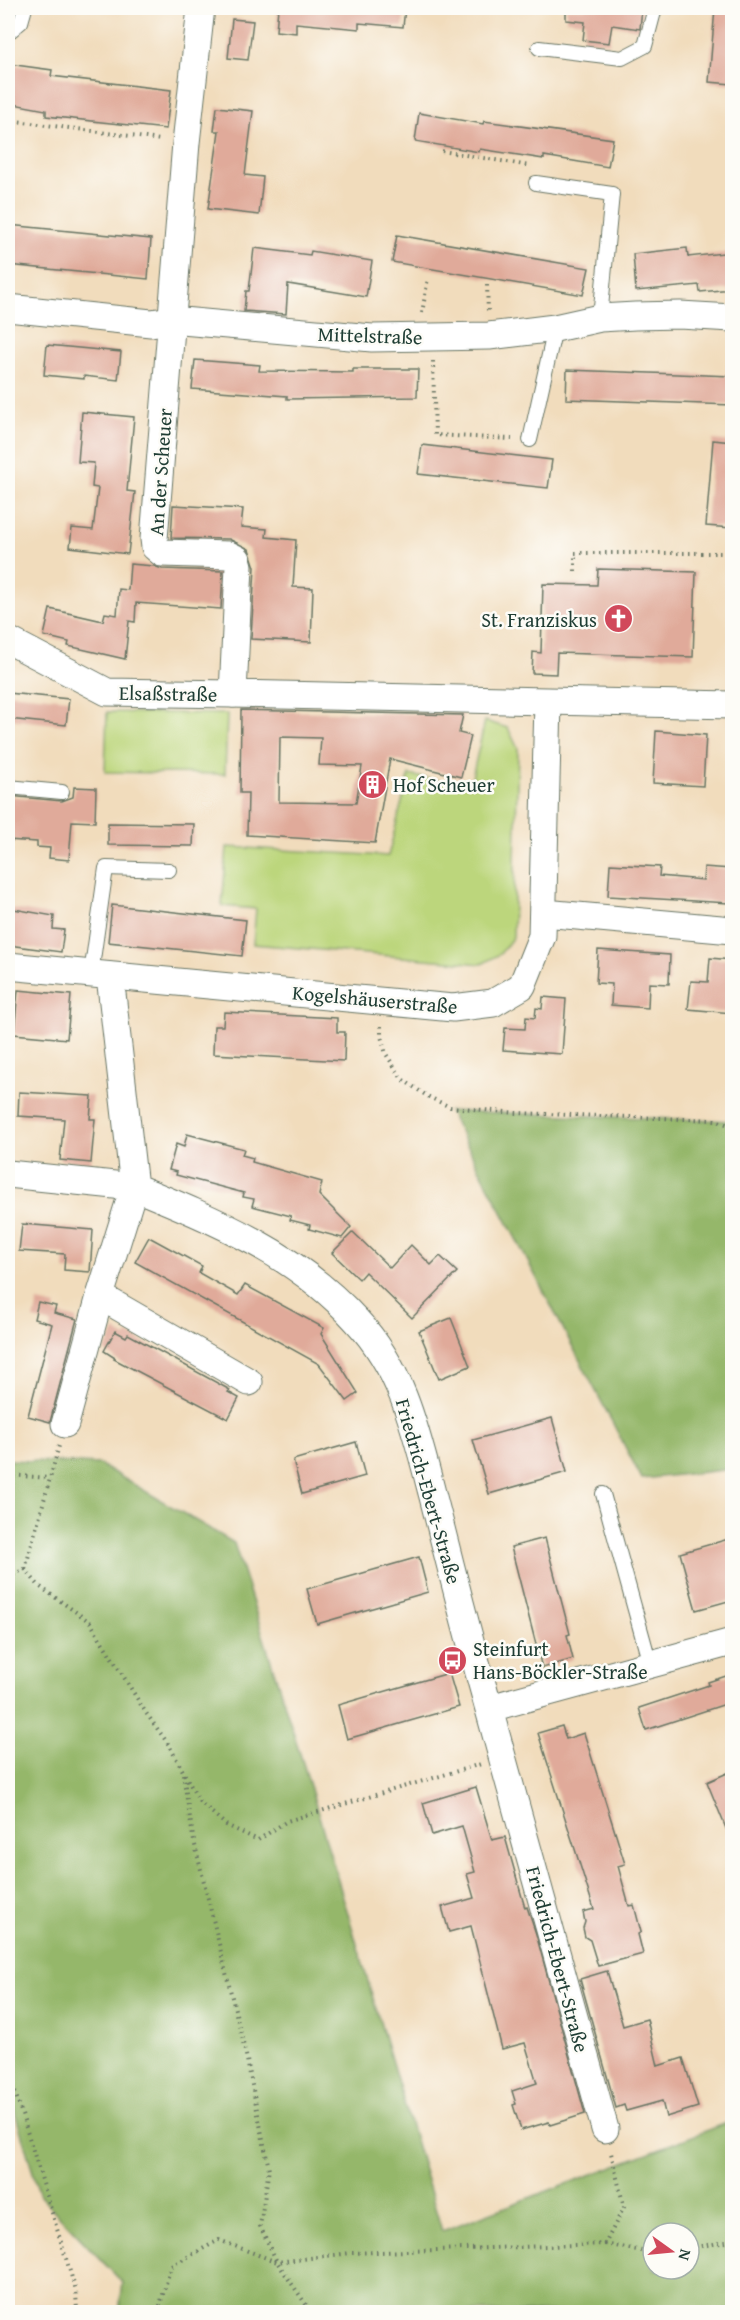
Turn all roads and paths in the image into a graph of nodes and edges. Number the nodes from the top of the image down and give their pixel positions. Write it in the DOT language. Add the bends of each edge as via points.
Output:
graph roads {
  1 [pos="25,8"];
  2 [pos="201,8"];
  3 [pos="655,8"];
  4 [pos="8,33"];
  5 [pos="539,48"];
  6 [pos="8,120"];
  7 [pos="186,144"];
  8 [pos="536,183"];
  9 [pos="428,278"];
  10 [pos="8,308"];
  11 [pos="600,318"];
  12 [pos="732,318"];
  13 [pos="171,320"];
  14 [pos="555,328"];
  15 [pos="426,337"];
  16 [pos="530,440"];
  17 [pos="732,554"];
  18 [pos="574,571"];
  19 [pos="8,640"];
  20 [pos="233,694"];
  21 [pos="548,702"];
  22 [pos="732,705"];
  23 [pos="8,787"];
  24 [pos="62,792"];
  25 [pos="169,870"];
  26 [pos="544,913"];
  27 [pos="732,930"];
  28 [pos="8,966"];
  29 [pos="101,975"];
  30 [pos="383,1001"];
  31 [pos="732,1126"];
  32 [pos="8,1174"];
  33 [pos="134,1187"];
  34 [pos="100,1296"];
  35 [pos="249,1382"];
  36 [pos="65,1424"];
  37 [pos="8,1476"];
  38 [pos="50,1478"];
  39 [pos="603,1494"];
  40 [pos="25,1569"];
  41 [pos="8,1577"];
  42 [pos="732,1642"];
  43 [pos="650,1664"];
  44 [pos="490,1708"];
  45 [pos="503,1758"];
  46 [pos="183,1770"];
  47 [pos="8,2069"];
  48 [pos="605,2129"];
  49 [pos="732,2241"];
  50 [pos="605,2244"];
  51 [pos="701,2246"];
  52 [pos="641,2251"];
  53 [pos="277,2262"];
  54 [pos="77,2313"];
  55 [pos="158,2313"];
  56 [pos="311,2313"];
  1 -- 4 [label="lane" via="21,22"];
  2 -- 7 [label="street, An der Scheuer"];
  3 -- 5 [label="lane" via="645,46 622,58"];
  6 -- 7 [label="path"];
  7 -- 13 [label="street, An der Scheuer"];
  8 -- 11 [label="lane" via="612,194"];
  9 -- 15 [label="path"];
  10 -- 13 [label="street, Mittelstraße" via="152,323"];
  11 -- 12 [label="street, Mittelstraße"];
  11 -- 14 [label="street, Mittelstraße"];
  13 -- 15 [label="street, Mittelstraße" via="337,336"];
  13 -- 20 [label="street, An der Scheuer" via="153,539 155,548 162,553 229,555 237,559"];
  14 -- 15 [label="street, Mittelstraße" via="489,336"];
  14 -- 16 [label="lane"];
  15 -- 16 [label="path" via="435,435"];
  17 -- 18 [label="path" via="575,553"];
  19 -- 20 [label="street, Elsaßstraße" via="107,692"];
  20 -- 21 [label="street"];
  21 -- 22 [label="street"];
  21 -- 26 [label="street, Kogelshäuserstraße"];
  23 -- 24 [label="lane"];
  25 -- 29 [label="lane" via="106,868"];
  26 -- 27 [label="street"];
  26 -- 30 [label="street, Kogelshäuserstraße" via="542,936 522,986 493,1003 453,1008"];
  28 -- 29 [label="street, Kogelshäuserstraße"];
  29 -- 30 [label="street, Kogelshäuserstraße"];
  29 -- 33 [label="street"];
  30 -- 31 [label="path" via="381,1036 396,1071 418,1090 450,1107 715,1120"];
  32 -- 33 [label="street, Friedrich-Ebert-Straße"];
  33 -- 34 [label="street"];
  33 -- 44 [label="street, Friedrich-Ebert-Straße" via="225,1225 274,1253 328,1293 358,1322 382,1356 405,1397 420,1443"];
  34 -- 35 [label="street"];
  34 -- 36 [label="street"];
  36 -- 38 [label="path"];
  37 -- 38 [label="path"];
  38 -- 40 [label="path"];
  39 -- 43 [label="lane"];
  40 -- 41 [label="path"];
  40 -- 46 [label="path" via="39,1586 90,1622"];
  42 -- 43 [label="street"];
  43 -- 44 [label="street"];
  44 -- 45 [label="street, Friedrich-Ebert-Straße"];
  45 -- 46 [label="path" via="287,1821 258,1840 226,1825 199,1801"];
  45 -- 48 [label="street, Friedrich-Ebert-Straße"];
  46 -- 53 [label="path" via="192,1837 246,2055 269,2169 260,2226"];
  47 -- 54 [label="path" via="76,2291"];
  48 -- 50 [label="path" via="624,2207"];
  49 -- 51 [label="path"];
  50 -- 52 [label="path"];
  50 -- 53 [label="path" via="351,2253"];
  53 -- 55 [label="path" via="219,2240 171,2266"];
  53 -- 56 [label="path"];
}
